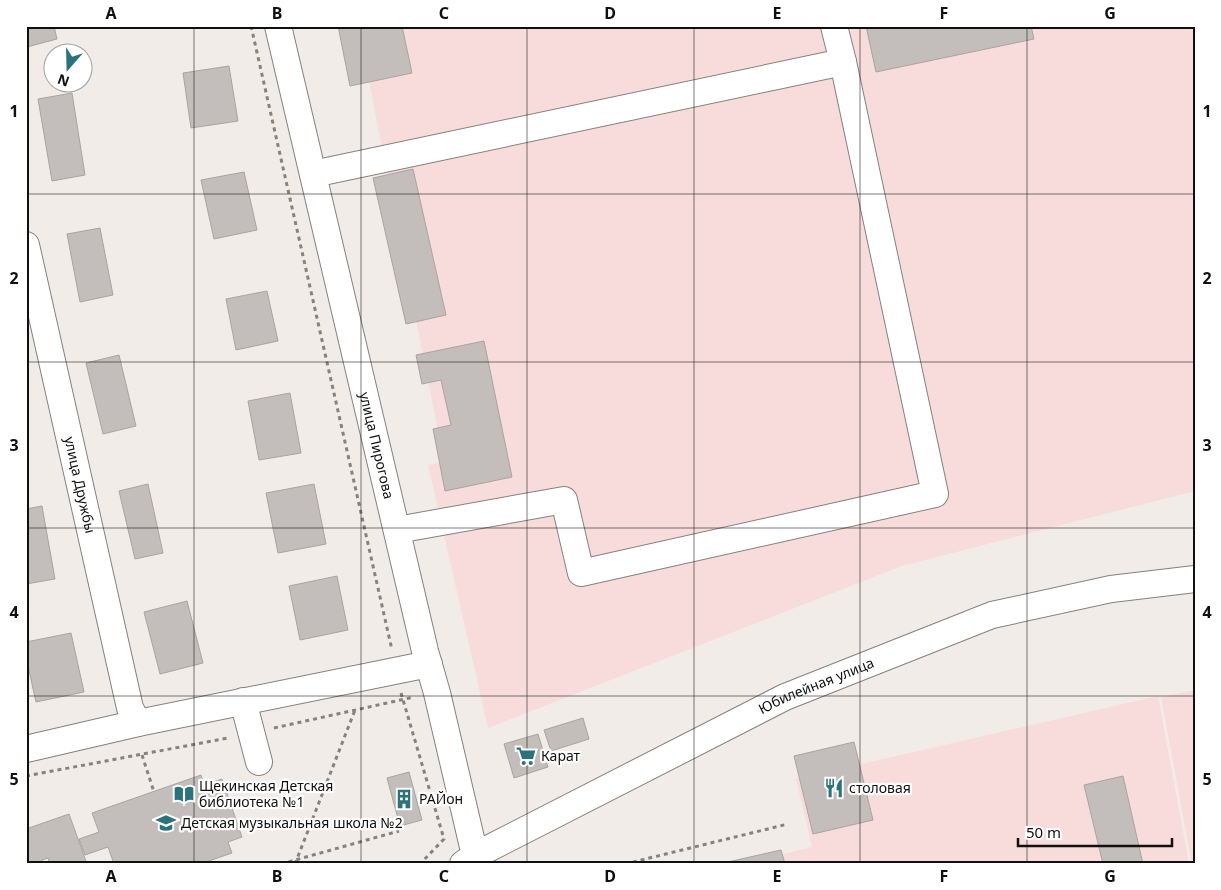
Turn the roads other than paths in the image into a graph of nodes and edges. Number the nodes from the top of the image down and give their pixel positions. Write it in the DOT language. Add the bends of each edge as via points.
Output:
graph roads {
  1 [pos="278,26"];
  2 [pos="834,26"];
  3 [pos="843,62"];
  4 [pos="313,174"];
  5 [pos="26,245"];
  6 [pos="37,347"];
  7 [pos="397,530"];
  8 [pos="1195,579"];
  9 [pos="430,664"];
  10 [pos="243,701"];
  11 [pos="138,723"];
  12 [pos="26,748"];
  13 [pos="259,762"];
  14 [pos="472,861"];
  1 -- 4 [label="street, улица Пирогова"];
  2 -- 3 [label="street"];
  3 -- 4 [label="street"];
  3 -- 7 [label="street" via="935,494 581,573 564,500"];
  4 -- 7 [label="street, улица Пирогова"];
  5 -- 6 [label="street, улица Дружбы"];
  6 -- 11 [label="street, улица Дружбы" via="130,708"];
  7 -- 9 [label="street, улица Пирогова"];
  8 -- 14 [label="street, Юбилейная улица" via="1111,589 992,615 784,696"];
  9 -- 10 [label="street"];
  9 -- 14 [label="street, улица Пирогова"];
  10 -- 11 [label="street"];
  10 -- 13 [label="street"];
  11 -- 12 [label="street"];
}
